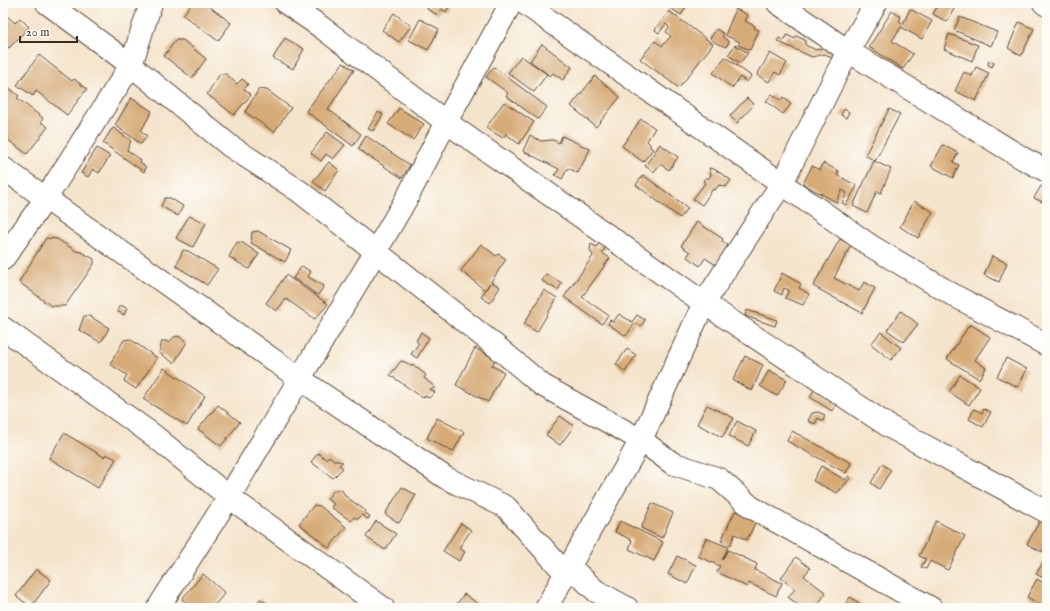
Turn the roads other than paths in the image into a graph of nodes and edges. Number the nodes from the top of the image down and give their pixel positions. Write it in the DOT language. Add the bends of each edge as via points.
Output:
graph roads {
  1 [pos="47,3"];
  2 [pos="151,3"];
  3 [pos="286,3"];
  4 [pos="511,3"];
  5 [pos="524,3"];
  6 [pos="778,3"];
  7 [pos="876,3"];
  8 [pos="1044,3"];
  9 [pos="1047,5"];
  10 [pos="848,51"];
  11 [pos="131,65"];
  12 [pos="446,122"];
  13 [pos="3,168"];
  14 [pos="1047,172"];
  15 [pos="782,183"];
  16 [pos="46,198"];
  17 [pos="7,249"];
  18 [pos="376,251"];
  19 [pos="704,303"];
  20 [pos="3,328"];
  21 [pos="1047,345"];
  22 [pos="300,379"];
  23 [pos="641,440"];
  24 [pos="229,497"];
  25 [pos="1047,512"];
  26 [pos="568,570"];
  27 [pos="158,608"];
  28 [pos="383,608"];
  29 [pos="546,608"];
  30 [pos="627,608"];
  31 [pos="931,608"];
  1 -- 11 [label="street"];
  2 -- 11 [label="street"];
  3 -- 12 [label="street"];
  4 -- 12 [label="street"];
  5 -- 15 [label="street"];
  6 -- 10 [label="street"];
  7 -- 10 [label="street"];
  8 -- 9 [label="street"];
  10 -- 14 [label="street"];
  10 -- 15 [label="street"];
  11 -- 16 [label="street"];
  11 -- 18 [label="street" via="230,146 299,191"];
  12 -- 18 [label="street"];
  12 -- 19 [label="street"];
  13 -- 16 [label="street"];
  15 -- 19 [label="street"];
  15 -- 21 [label="street" via="870,246 955,296"];
  16 -- 17 [label="street"];
  16 -- 22 [label="street"];
  18 -- 22 [label="street"];
  18 -- 23 [label="street" via="542,385"];
  19 -- 23 [label="street"];
  19 -- 25 [label="street" via="890,426"];
  20 -- 24 [label="street" via="153,434"];
  22 -- 24 [label="street"];
  22 -- 26 [label="street" via="446,478 506,507"];
  23 -- 26 [label="street"];
  23 -- 31 [label="street" via="672,463 719,479 751,507"];
  24 -- 27 [label="street"];
  24 -- 28 [label="street"];
  26 -- 29 [label="street"];
  26 -- 30 [label="street" via="596,591"];
}
